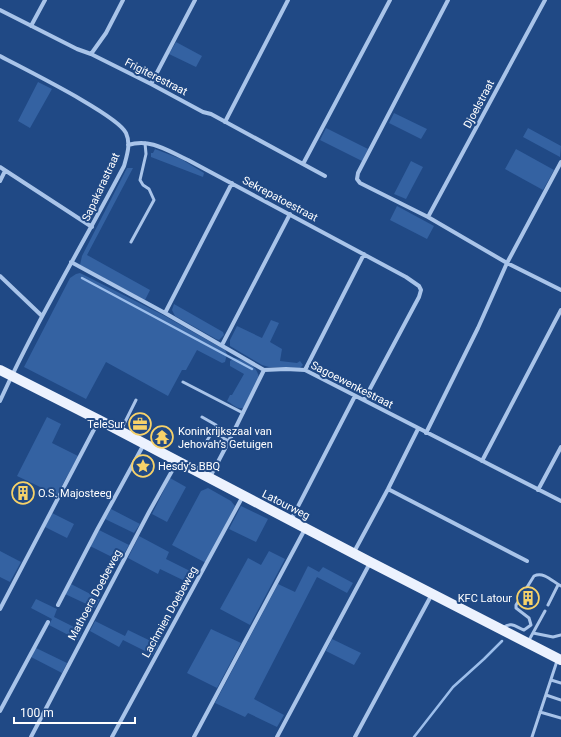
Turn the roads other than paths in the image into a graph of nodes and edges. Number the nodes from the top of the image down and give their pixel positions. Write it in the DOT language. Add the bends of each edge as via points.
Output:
graph roads {
  1 [pos="45,0"];
  2 [pos="123,0"];
  3 [pos="195,0"];
  4 [pos="288,0"];
  5 [pos="390,0"];
  6 [pos="448,0"];
  7 [pos="545,0"];
  8 [pos="0,10"];
  9 [pos="31,26"];
  10 [pos="91,54"];
  11 [pos="0,56"];
  12 [pos="151,84"];
  13 [pos="224,122"];
  14 [pos="145,143"];
  15 [pos="128,145"];
  16 [pos="561,162"];
  17 [pos="303,164"];
  18 [pos="0,167"];
  19 [pos="6,171"];
  20 [pos="325,176"];
  21 [pos="0,181"];
  22 [pos="232,184"];
  23 [pos="290,214"];
  24 [pos="428,217"];
  25 [pos="92,227"];
  26 [pos="132,242"];
  27 [pos="364,254"];
  28 [pos="71,262"];
  29 [pos="507,263"];
  30 [pos="0,276"];
  31 [pos="561,290"];
  32 [pos="561,310"];
  33 [pos="165,313"];
  34 [pos="42,316"];
  35 [pos="222,345"];
  36 [pos="0,370"];
  37 [pos="264,370"];
  38 [pos="305,370"];
  39 [pos="11,376"];
  40 [pos="183,382"];
  41 [pos="355,396"];
  42 [pos="136,400"];
  43 [pos="364,400"];
  44 [pos="0,401"];
  45 [pos="243,413"];
  46 [pos="202,417"];
  47 [pos="98,420"];
  48 [pos="418,429"];
  49 [pos="120,431"];
  50 [pos="426,432"];
  51 [pos="213,433"];
  52 [pos="229,441"];
  53 [pos="144,444"];
  54 [pos="204,445"];
  55 [pos="561,447"];
  56 [pos="177,461"];
  57 [pos="482,461"];
  58 [pos="209,478"];
  59 [pos="388,489"];
  60 [pos="538,490"];
  61 [pos="243,496"];
  62 [pos="561,501"];
  63 [pos="291,521"];
  64 [pos="305,528"];
  65 [pos="353,554"];
  66 [pos="527,561"];
  67 [pos="370,562"];
  68 [pos="560,585"];
  69 [pos="432,594"];
  70 [pos="58,604"];
  71 [pos="548,605"];
  72 [pos="0,609"];
  73 [pos="545,611"];
  74 [pos="48,622"];
  75 [pos="501,630"];
  76 [pos="533,633"];
  77 [pos="561,635"];
  78 [pos="527,643"];
  79 [pos="559,659"];
  80 [pos="551,680"];
  81 [pos="561,684"];
  82 [pos="546,695"];
  83 [pos="561,700"];
  84 [pos="0,711"];
  85 [pos="540,712"];
  86 [pos="561,718"];
  87 [pos="31,737"];
  88 [pos="112,737"];
  89 [pos="194,737"];
  90 [pos="277,737"];
  91 [pos="356,737"];
  92 [pos="532,737"];
  1 -- 9 [label="street"];
  2 -- 10 [label="street" via="106,33"];
  3 -- 12 [label="street"];
  4 -- 13 [label="street"];
  5 -- 17 [label="street"];
  6 -- 24 [label="street" via="358,172 357,179 360,183"];
  7 -- 24 [label="street, Djoelstraat"];
  8 -- 9 [label="street, Frigiterestraat"];
  9 -- 10 [label="street, Frigiterestraat"];
  10 -- 12 [label="street, Frigiterestraat"];
  11 -- 15 [label="street, Sapakarastraat" via="118,123 126,132"];
  12 -- 13 [label="street, Frigiterestraat"];
  13 -- 17 [label="street, Frigiterestraat"];
  14 -- 15 [label="street, Sekrepatoestraat"];
  14 -- 22 [label="street, Sekrepatoestraat" via="159,146"];
  14 -- 26 [label="lane" via="146,154 140,180 149,189 154,200"];
  15 -- 25 [label="street, Sapakarastraat" via="124,166"];
  16 -- 29 [label="street"];
  17 -- 20 [label="street, Frigiterestraat"];
  18 -- 19 [label="street"];
  19 -- 21 [label="street"];
  19 -- 25 [label="street"];
  22 -- 23 [label="street, Sekrepatoestraat"];
  22 -- 33 [label="street"];
  23 -- 27 [label="street, Sekrepatoestraat"];
  23 -- 35 [label="street"];
  24 -- 29 [label="street"];
  25 -- 28 [label="street, Sapakarastraat"];
  27 -- 38 [label="street"];
  27 -- 43 [label="street, Sekrepatoestraat" via="419,286 421,290"];
  28 -- 33 [label="street"];
  28 -- 34 [label="street, Sapakarastraat"];
  29 -- 31 [label="street"];
  29 -- 50 [label="street"];
  30 -- 34 [label="street"];
  32 -- 57 [label="street"];
  33 -- 35 [label="street"];
  34 -- 39 [label="street, Sapakarastraat"];
  35 -- 37 [label="street"];
  36 -- 39 [label="main road, Latourweg"];
  37 -- 38 [label="street, Sagoewenkestraat"];
  37 -- 45 [label="street"];
  38 -- 41 [label="street, Sagoewenkestraat"];
  39 -- 44 [label="street, Sapakarastraat"];
  39 -- 47 [label="main road, Latourweg"];
  40 -- 45 [label="lane"];
  41 -- 43 [label="street, Sagoewenkestraat"];
  41 -- 63 [label="street"];
  42 -- 49 [label="lane"];
  43 -- 48 [label="street, Sagoewenkestraat"];
  45 -- 52 [label="street"];
  46 -- 51 [label="lane" via="216,425"];
  47 -- 49 [label="main road, Latourweg"];
  47 -- 72 [label="street"];
  48 -- 50 [label="street, Sagoewenkestraat"];
  48 -- 59 [label="street"];
  49 -- 53 [label="main road, Latourweg"];
  50 -- 57 [label="street, Sagoewenkestraat"];
  51 -- 52 [label="lane"];
  51 -- 54 [label="lane"];
  52 -- 58 [label="street"];
  53 -- 56 [label="main road, Latourweg"];
  53 -- 70 [label="street"];
  55 -- 60 [label="street"];
  56 -- 58 [label="main road, Latourweg"];
  56 -- 87 [label="street, Mathoera Doebeweg"];
  57 -- 60 [label="street, Sagoewenkestraat"];
  58 -- 61 [label="main road, Latourweg"];
  59 -- 65 [label="street"];
  59 -- 66 [label="street"];
  60 -- 62 [label="street, Sagoewenkestraat"];
  61 -- 63 [label="main road, Latourweg"];
  61 -- 88 [label="street, Lachmien Doebeweg"];
  63 -- 64 [label="main road, Latourweg"];
  64 -- 65 [label="main road, Latourweg"];
  64 -- 89 [label="street"];
  65 -- 67 [label="main road, Latourweg"];
  67 -- 69 [label="main road, Latourweg"];
  67 -- 90 [label="street"];
  68 -- 71 [label="lane"];
  68 -- 75 [label="lane" via="546,576 534,576 516,605 518,611 529,618 531,625 524,630 511,624"];
  69 -- 75 [label="main road, Latourweg"];
  69 -- 91 [label="street"];
  73 -- 76 [label="lane"];
  74 -- 84 [label="street"];
  75 -- 78 [label="main road, Latourweg"];
  76 -- 77 [label="lane" via="553,637"];
  76 -- 78 [label="lane"];
  78 -- 79 [label="main road, Latourweg"];
  79 -- 80 [label="lane"];
  80 -- 81 [label="lane"];
  80 -- 82 [label="lane"];
  82 -- 83 [label="lane"];
  82 -- 85 [label="lane"];
  85 -- 86 [label="lane"];
  85 -- 92 [label="lane"];
}
